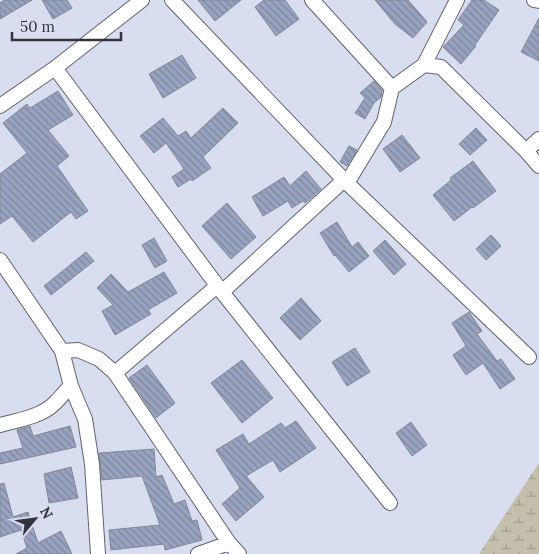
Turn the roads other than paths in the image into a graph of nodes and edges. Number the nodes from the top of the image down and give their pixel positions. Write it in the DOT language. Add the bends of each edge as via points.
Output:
graph roads {
  1 [pos="142,0"];
  2 [pos="172,0"];
  3 [pos="312,0"];
  4 [pos="457,0"];
  5 [pos="534,0"];
  6 [pos="539,1"];
  7 [pos="424,65"];
  8 [pos="54,68"];
  9 [pos="392,88"];
  10 [pos="0,106"];
  11 [pos="539,139"];
  12 [pos="526,151"];
  13 [pos="539,166"];
  14 [pos="346,181"];
  15 [pos="0,260"];
  16 [pos="220,289"];
  17 [pos="62,350"];
  18 [pos="529,357"];
  19 [pos="115,373"];
  20 [pos="71,386"];
  21 [pos="0,425"];
  22 [pos="390,503"];
  23 [pos="229,543"];
  24 [pos="98,554"];
  25 [pos="198,554"];
  26 [pos="239,554"];
  1 -- 8 [label="street"];
  2 -- 14 [label="street"];
  3 -- 9 [label="street"];
  4 -- 7 [label="street"];
  5 -- 6 [label="street"];
  7 -- 9 [label="street"];
  7 -- 12 [label="street" via="441,67"];
  8 -- 10 [label="street"];
  8 -- 16 [label="street"];
  9 -- 14 [label="street" via="384,122"];
  11 -- 12 [label="street"];
  12 -- 13 [label="street"];
  14 -- 16 [label="street"];
  14 -- 18 [label="street"];
  15 -- 17 [label="street"];
  16 -- 19 [label="street"];
  16 -- 22 [label="street"];
  17 -- 19 [label="street" via="78,350 99,359"];
  17 -- 20 [label="street"];
  19 -- 23 [label="street"];
  20 -- 21 [label="street" via="54,404 38,414"];
  20 -- 24 [label="street" via="85,418 92,464"];
  23 -- 25 [label="street"];
  23 -- 26 [label="street"];
}
